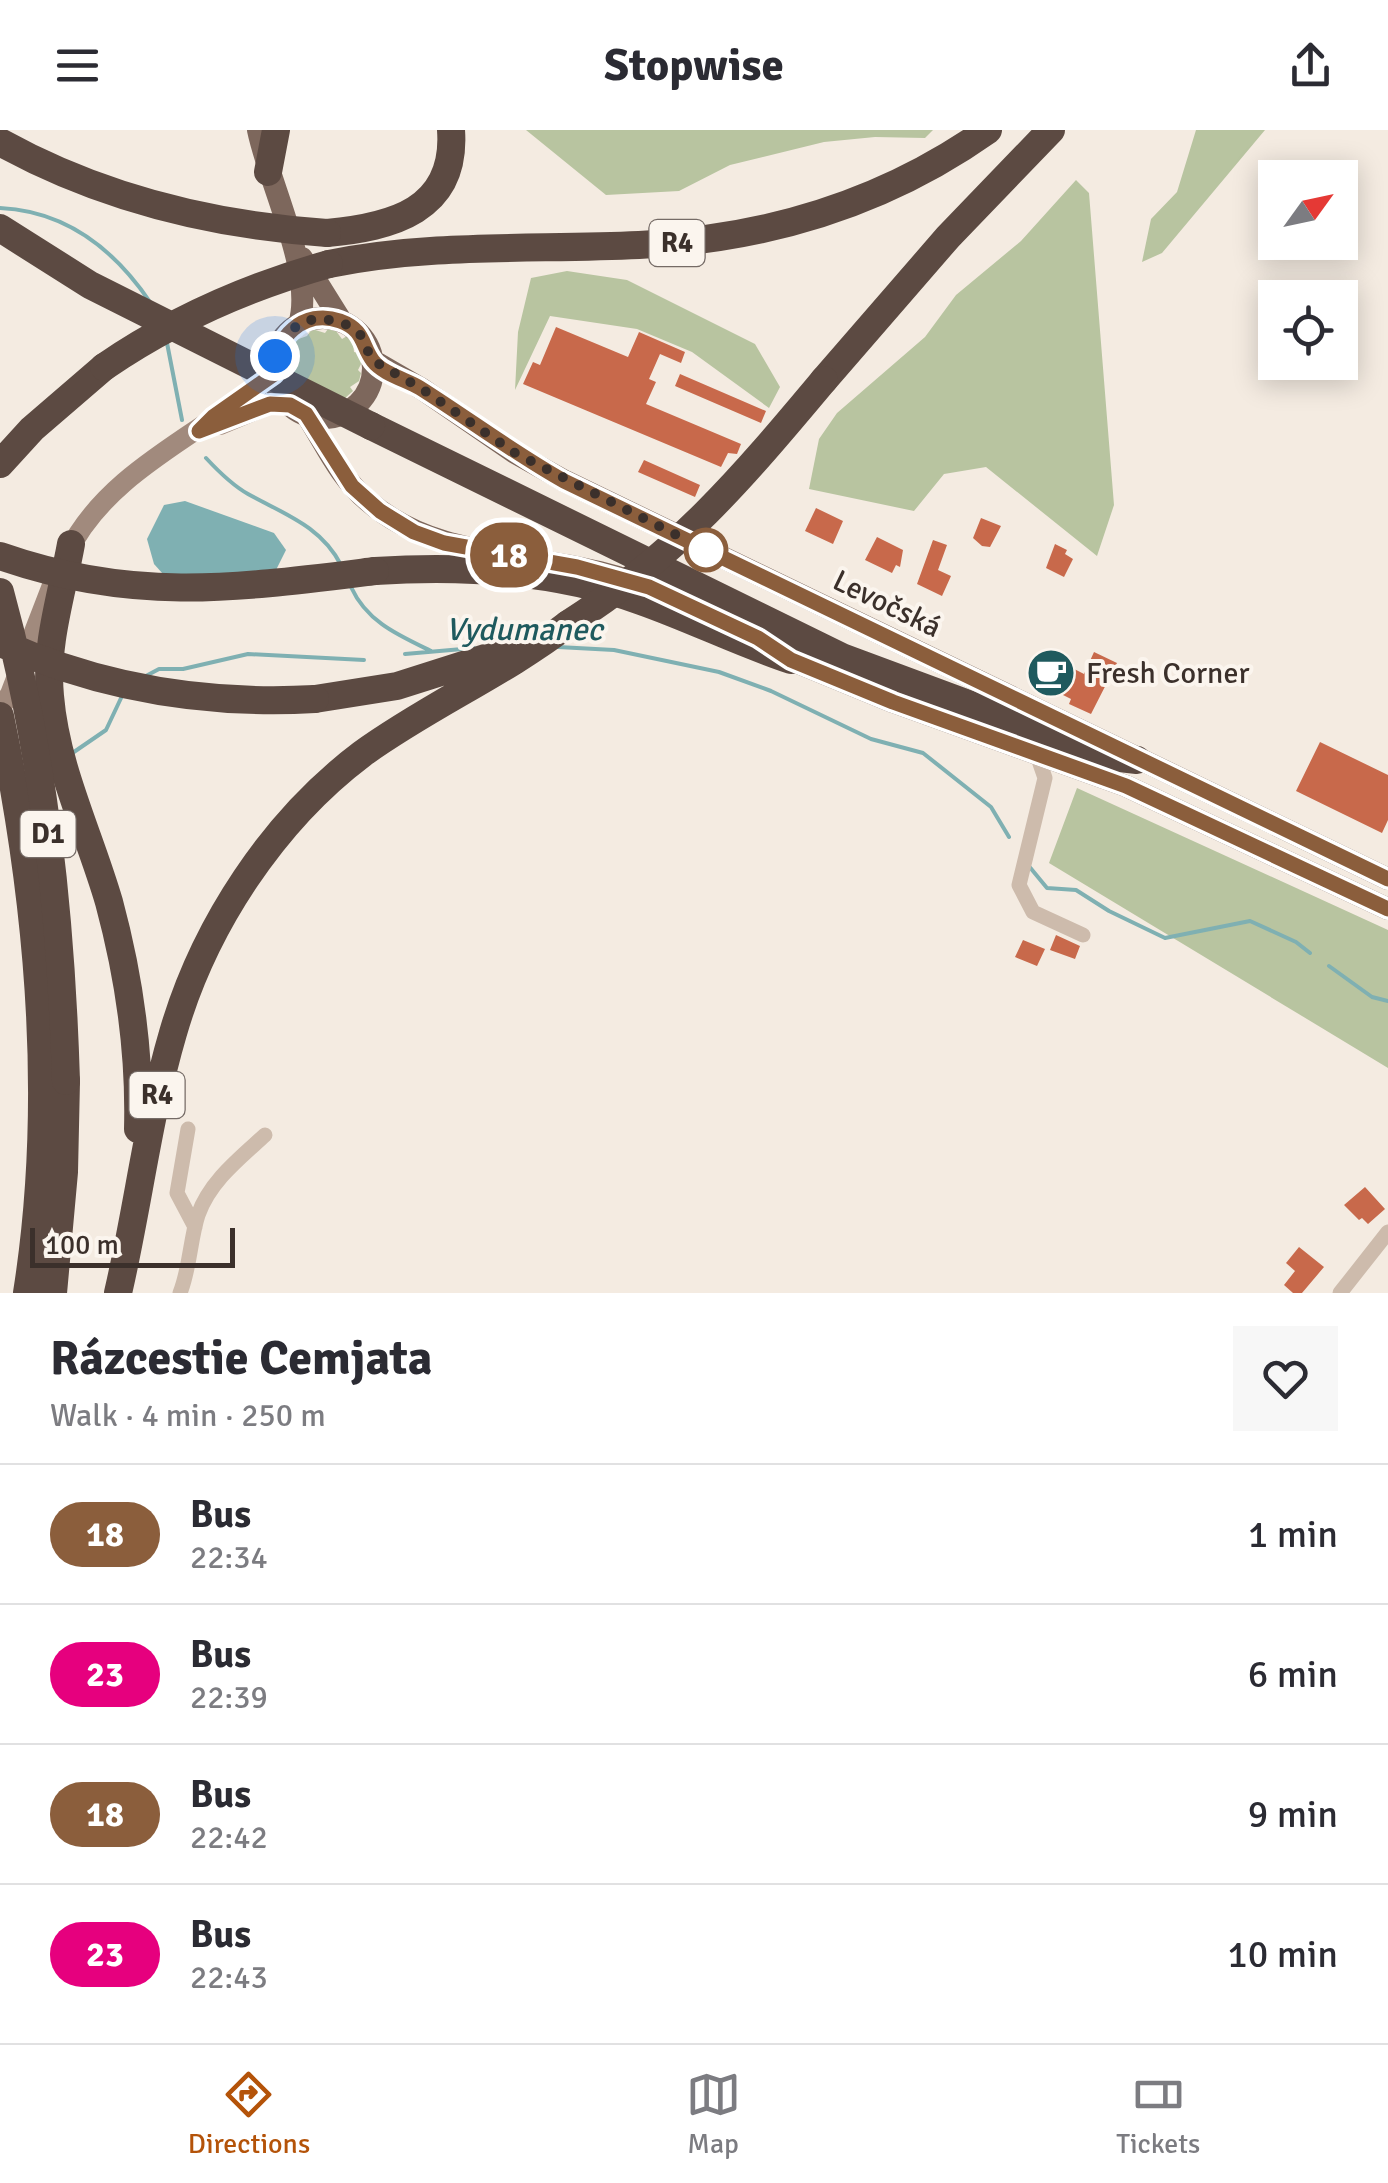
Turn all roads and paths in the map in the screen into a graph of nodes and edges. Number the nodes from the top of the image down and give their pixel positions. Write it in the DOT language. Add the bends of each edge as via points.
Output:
graph roads {
  1 [pos="258,130"];
  2 [pos="276,130"];
  3 [pos="451,130"];
  4 [pos="988,130"];
  5 [pos="1050,130"];
  6 [pos="0,142"];
  7 [pos="268,172"];
  8 [pos="0,228"];
  9 [pos="327,233"];
  10 [pos="294,247"];
  11 [pos="433,249"];
  12 [pos="342,322"];
  13 [pos="299,324"];
  14 [pos="372,360"];
  15 [pos="274,374"];
  16 [pos="298,410"];
  17 [pos="199,431"];
  18 [pos="0,464"];
  19 [pos="71,544"];
  20 [pos="0,556"];
  21 [pos="0,592"];
  22 [pos="568,624"];
  23 [pos="0,643"];
  24 [pos="791,660"];
  25 [pos="0,713"];
  26 [pos="1036,752"];
  27 [pos="1137,760"];
  28 [pos="1090,772"];
  29 [pos="1044,785"];
  30 [pos="1388,879"];
  31 [pos="1388,909"];
  32 [pos="1083,934"];
  33 [pos="53,1085"];
  34 [pos="188,1129"];
  35 [pos="265,1135"];
  36 [pos="134,1206"];
  37 [pos="195,1227"];
  38 [pos="1388,1232"];
  39 [pos="27,1293"];
  40 [pos="53,1293"];
  41 [pos="118,1293"];
  42 [pos="180,1293"];
  43 [pos="1340,1293"];
  1 -- 7 [label="main road, Levočská"];
  2 -- 7 [label="highway"];
  3 -- 9 [label="highway" via="445,172 414,211 380,226"];
  4 -- 11 [label="highway, R4" via="870,196 756,231 636,245"];
  5 -- 22 [label="highway, R4, bridge" via="693,529 633,581"];
  6 -- 9 [label="highway, bridge" via="84,182 168,209"];
  7 -- 10 [label="main road, Levočská"];
  8 -- 27 [label="highway, bridge" via="107,294 774,625 880,673 1112,757"];
  9 -- 11 [label="highway"];
  10 -- 12 [label="main road, Levočská"];
  10 -- 13 [label="main road, Levočská" via="304,298"];
  11 -- 18 [label="highway, R4, bridge" via="329,264 226,297 104,368"];
  12 -- 13 [label="main road" via="317,318"];
  12 -- 14 [label="main road, Levočská" via="360,334"];
  13 -- 15 [label="main road, Levočská" via="279,344"];
  14 -- 16 [label="main road" via="367,391 352,408 330,417"];
  14 -- 27 [label="main road, Levočská" via="564,481"];
  15 -- 16 [label="main road"];
  15 -- 17 [label="main road"];
  16 -- 17 [label="main road" via="270,404"];
  16 -- 24 [label="main road" via="352,486 414,532 630,581 706,612"];
  17 -- 19 [label="main road" via="117,488"];
  19 -- 25 [label="main road"];
  19 -- 36 [label="highway" via="50,656 50,696 128,985 138,1112"];
  20 -- 24 [label="highway, bridge" via="83,580 157,589 244,588 374,571 480,570 575,582"];
  21 -- 33 [label="highway, D1, bridge" via="50,850 63,985"];
  22 -- 23 [label="highway, bridge" via="436,676 360,694 279,701 143,689"];
  22 -- 36 [label="highway, R4" via="528,655 394,732 326,784 253,870 200,963 174,1028"];
  24 -- 26 [label="main road"];
  25 -- 33 [label="highway, D1"];
  26 -- 28 [label="main road"];
  26 -- 29 [label="street"];
  27 -- 30 [label="main road, Levočská"];
  28 -- 29 [label="street"];
  28 -- 31 [label="main road"];
  29 -- 32 [label="street" via="1019,885 1033,912"];
  33 -- 39 [label="highway, D1"];
  33 -- 40 [label="highway, D1" via="64,1172"];
  34 -- 37 [label="street" via="178,1193"];
  35 -- 37 [label="street" via="222,1175"];
  36 -- 41 [label="highway, R4"];
  37 -- 42 [label="street"];
  38 -- 43 [label="street"];
}
